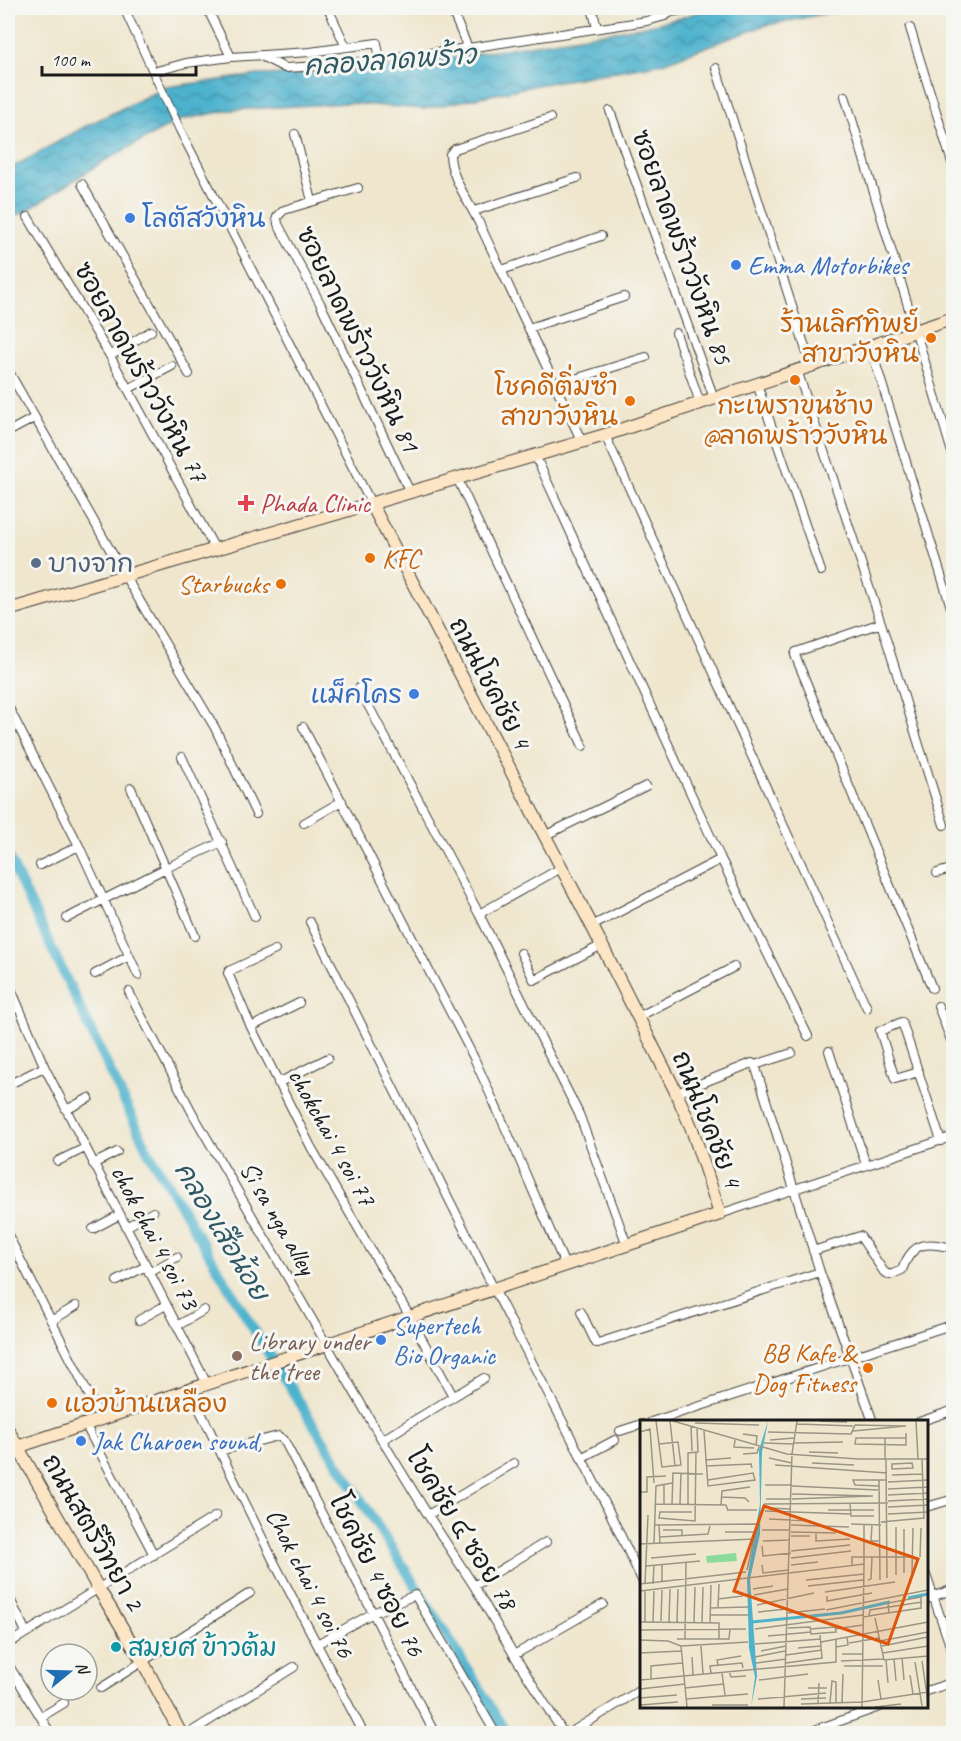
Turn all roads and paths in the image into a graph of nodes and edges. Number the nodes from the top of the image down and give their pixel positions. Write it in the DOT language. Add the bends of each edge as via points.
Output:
graph roads {
  1 [pos="124,8"];
  2 [pos="207,8"];
  3 [pos="328,8"];
  4 [pos="451,8"];
  5 [pos="592,8"];
  6 [pos="696,8"];
  7 [pos="671,10"];
  8 [pos="597,28"];
  9 [pos="910,28"];
  10 [pos="346,47"];
  11 [pos="468,48"];
  12 [pos="261,56"];
  13 [pos="231,57"];
  14 [pos="380,60"];
  15 [pos="716,68"];
  16 [pos="153,72"];
  17 [pos="845,96"];
  18 [pos="610,111"];
  19 [pos="550,118"];
  20 [pos="295,134"];
  21 [pos="954,169"];
  22 [pos="577,178"];
  23 [pos="82,184"];
  24 [pos="358,188"];
  25 [pos="312,201"];
  26 [pos="474,211"];
  27 [pos="28,217"];
  28 [pos="601,237"];
  29 [pos="502,270"];
  30 [pos="624,297"];
  31 [pos="954,318"];
  32 [pos="529,328"];
  33 [pos="915,330"];
  34 [pos="151,331"];
  35 [pos="676,333"];
  36 [pos="870,345"];
  37 [pos="110,356"];
  38 [pos="646,357"];
  39 [pos="172,366"];
  40 [pos="811,366"];
  41 [pos="8,370"];
  42 [pos="797,370"];
  43 [pos="189,374"];
  44 [pos="757,384"];
  45 [pos="555,385"];
  46 [pos="128,389"];
  47 [pos="714,398"];
  48 [pos="700,403"];
  49 [pos="34,417"];
  50 [pos="8,432"];
  51 [pos="605,435"];
  52 [pos="582,442"];
  53 [pos="535,455"];
  54 [pos="954,459"];
  55 [pos="457,478"];
  56 [pos="410,492"];
  57 [pos="371,503"];
  58 [pos="215,549"];
  59 [pos="821,571"];
  60 [pos="124,576"];
  61 [pos="9,607"];
  62 [pos="954,617"];
  63 [pos="881,623"];
  64 [pos="359,688"];
  65 [pos="8,706"];
  66 [pos="303,727"];
  67 [pos="583,746"];
  68 [pos="182,757"];
  69 [pos="646,786"];
  70 [pos="131,788"];
  71 [pos="342,801"];
  72 [pos="256,814"];
  73 [pos="304,823"];
  74 [pos="944,825"];
  75 [pos="544,836"];
  76 [pos="222,842"];
  77 [pos="79,846"];
  78 [pos="722,859"];
  79 [pos="40,865"];
  80 [pos="166,868"];
  81 [pos="561,868"];
  82 [pos="954,868"];
  83 [pos="937,873"];
  84 [pos="104,899"];
  85 [pos="479,914"];
  86 [pos="255,917"];
  87 [pos="67,918"];
  88 [pos="310,922"];
  89 [pos="592,926"];
  90 [pos="195,936"];
  91 [pos="602,945"];
  92 [pos="275,950"];
  93 [pos="521,953"];
  94 [pos="129,956"];
  95 [pos="734,967"];
  96 [pos="95,974"];
  97 [pos="138,975"];
  98 [pos="8,982"];
  99 [pos="932,988"];
  100 [pos="129,992"];
  101 [pos="299,1003"];
  102 [pos="938,1006"];
  103 [pos="18,1007"];
  104 [pos="867,1008"];
  105 [pos="8,1012"];
  106 [pos="638,1017"];
  107 [pos="251,1028"];
  108 [pos="808,1036"];
  109 [pos="954,1048"];
  110 [pos="829,1051"];
  111 [pos="792,1053"];
  112 [pos="328,1058"];
  113 [pos="755,1065"];
  114 [pos="44,1067"];
  115 [pos="919,1072"];
  116 [pos="14,1082"];
  117 [pos="278,1083"];
  118 [pos="677,1093"];
  119 [pos="89,1098"];
  120 [pos="66,1110"];
  121 [pos="954,1136"];
  122 [pos="941,1141"];
  123 [pos="85,1148"];
  124 [pos="117,1152"];
  125 [pos="58,1161"];
  126 [pos="93,1164"];
  127 [pos="866,1165"];
  128 [pos="795,1189"];
  129 [pos="153,1212"];
  130 [pos="720,1214"];
  131 [pos="119,1215"];
  132 [pos="126,1227"];
  133 [pos="93,1229"];
  134 [pos="8,1235"];
  135 [pos="627,1245"];
  136 [pos="954,1248"];
  137 [pos="813,1251"];
  138 [pos="177,1257"];
  139 [pos="565,1265"];
  140 [pos="148,1270"];
  141 [pos="820,1272"];
  142 [pos="117,1281"];
  143 [pos="494,1289"];
  144 [pos="166,1305"];
  145 [pos="76,1306"];
  146 [pos="204,1311"];
  147 [pos="581,1312"];
  148 [pos="410,1317"];
  149 [pos="139,1320"];
  150 [pos="51,1321"];
  151 [pos="954,1324"];
  152 [pos="177,1326"];
  153 [pos="327,1344"];
  154 [pos="850,1356"];
  155 [pos="484,1378"];
  156 [pos="207,1384"];
  157 [pos="190,1390"];
  158 [pos="453,1396"];
  159 [pos="954,1410"];
  160 [pos="101,1419"];
  161 [pos="657,1420"];
  162 [pos="872,1420"];
  163 [pos="925,1420"];
  164 [pos="86,1424"];
  165 [pos="640,1425"];
  166 [pos="8,1430"];
  167 [pos="620,1431"];
  168 [pos="382,1440"];
  169 [pos="615,1440"];
  170 [pos="12,1448"];
  171 [pos="220,1451"];
  172 [pos="581,1458"];
  173 [pos="514,1463"];
  174 [pos="954,1499"];
  175 [pos="928,1507"];
  176 [pos="428,1515"];
  177 [pos="216,1516"];
  178 [pos="546,1542"];
  179 [pos="154,1555"];
  180 [pos="640,1576"];
  181 [pos="474,1586"];
  182 [pos="98,1588"];
  183 [pos="954,1589"];
  184 [pos="250,1593"];
  185 [pos="8,1595"];
  186 [pos="930,1597"];
  187 [pos="603,1604"];
  188 [pos="374,1613"];
  189 [pos="26,1632"];
  190 [pos="8,1644"];
  191 [pos="317,1644"];
  192 [pos="514,1655"];
  193 [pos="954,1657"];
  194 [pos="143,1662"];
  195 [pos="8,1664"];
  196 [pos="294,1667"];
  197 [pos="954,1682"];
  198 [pos="101,1688"];
  199 [pos="640,1690"];
  200 [pos="928,1691"];
  201 [pos="64,1703"];
  202 [pos="879,1708"];
  203 [pos="41,1717"];
  204 [pos="51,1734"];
  205 [pos="181,1734"];
  206 [pos="188,1734"];
  207 [pos="364,1734"];
  208 [pos="435,1734"];
  209 [pos="496,1734"];
  210 [pos="566,1734"];
  211 [pos="804,1734"];
  1 -- 16 [label="street"];
  2 -- 13 [label="street"];
  3 -- 10 [label="street"];
  4 -- 11 [label="street"];
  5 -- 8 [label="street"];
  6 -- 7 [label="street"];
  7 -- 8 [label="street" via="665,16 646,21"];
  8 -- 11 [label="street"];
  9 -- 21 [label="street"];
  10 -- 12 [label="street"];
  10 -- 14 [label="street" via="377,43"];
  11 -- 14 [label="street"];
  12 -- 13 [label="street"];
  12 -- 14 [label="street" via="285,68"];
  13 -- 16 [label="street"];
  15 -- 40 [label="street"];
  16 -- 57 [label="street"];
  17 -- 33 [label="street"];
  18 -- 47 [label="street, ซอยลาดพร้าววังหิน 85"];
  19 -- 26 [label="street" via="455,148 450,154 453,173"];
  20 -- 25 [label="street"];
  22 -- 26 [label="street"];
  23 -- 43 [label="street"];
  24 -- 25 [label="street, ซอยลาดพร้าววังหิน 81"];
  25 -- 56 [label="street, ซอยลาดพร้าววังหิน 81" via="284,210 277,217 278,224"];
  26 -- 29 [label="street"];
  27 -- 37 [label="street, ซอยลาดพร้าววังหิน 77"];
  28 -- 29 [label="street"];
  29 -- 32 [label="street"];
  30 -- 32 [label="street"];
  31 -- 33 [label="street"];
  32 -- 45 [label="street"];
  33 -- 36 [label="street"];
  33 -- 54 [label="street"];
  34 -- 37 [label="street"];
  35 -- 48 [label="street"];
  36 -- 40 [label="street"];
  36 -- 62 [label="street"];
  37 -- 46 [label="street, ซอยลาดพร้าววังหิน 77"];
  38 -- 45 [label="street"];
  39 -- 46 [label="street"];
  40 -- 42 [label="street"];
  41 -- 49 [label="street"];
  42 -- 44 [label="street"];
  42 -- 63 [label="street"];
  44 -- 47 [label="street"];
  44 -- 59 [label="street"];
  45 -- 52 [label="street"];
  46 -- 58 [label="street, ซอยลาดพร้าววังหิน 77"];
  47 -- 48 [label="street"];
  48 -- 51 [label="street"];
  49 -- 50 [label="street"];
  49 -- 60 [label="street"];
  51 -- 52 [label="street"];
  51 -- 104 [label="street"];
  52 -- 53 [label="street"];
  53 -- 55 [label="street"];
  53 -- 78 [label="street"];
  55 -- 56 [label="street"];
  55 -- 67 [label="street"];
  56 -- 57 [label="street"];
  57 -- 58 [label="street"];
  57 -- 75 [label="street, ถนนโชคชัย 4"];
  58 -- 60 [label="street"];
  60 -- 61 [label="street"];
  60 -- 72 [label="street" via="215,728"];
  63 -- 74 [label="street"];
  63 -- 99 [label="street" via="795,655"];
  64 -- 85 [label="street"];
  65 -- 77 [label="street"];
  66 -- 71 [label="street"];
  68 -- 76 [label="street"];
  69 -- 75 [label="street"];
  70 -- 80 [label="street"];
  71 -- 73 [label="street"];
  71 -- 139 [label="street" via="474,1058"];
  75 -- 81 [label="street, ถนนโชคชัย 4"];
  76 -- 80 [label="street"];
  76 -- 86 [label="street"];
  77 -- 79 [label="street"];
  77 -- 84 [label="street"];
  78 -- 89 [label="street"];
  78 -- 108 [label="street"];
  80 -- 84 [label="street"];
  80 -- 90 [label="street"];
  81 -- 85 [label="street"];
  81 -- 89 [label="street, ถนนโชคชัย 4"];
  82 -- 83 [label="street"];
  84 -- 87 [label="street"];
  84 -- 94 [label="street"];
  85 -- 135 [label="street" via="579,1114"];
  88 -- 143 [label="street"];
  89 -- 91 [label="street, ถนนโชคชัย 4"];
  91 -- 93 [label="street" via="534,980"];
  91 -- 106 [label="street, ถนนโชคชัย 4"];
  92 -- 107 [label="street, chokchai 4 soi 77" via="227,972"];
  94 -- 96 [label="street"];
  94 -- 97 [label="street"];
  95 -- 106 [label="street"];
  98 -- 103 [label="street, chok chai 4 soi 73"];
  100 -- 153 [label="street, Si sa nga alley" via="193,1114"];
  101 -- 107 [label="street"];
  102 -- 109 [label="street"];
  103 -- 105 [label="street"];
  103 -- 114 [label="street, chok chai 4 soi 73"];
  106 -- 118 [label="street, ถนนโชคชัย 4"];
  107 -- 117 [label="street, chokchai 4 soi 77"];
  110 -- 127 [label="street"];
  111 -- 113 [label="street"];
  112 -- 117 [label="street"];
  113 -- 118 [label="street"];
  113 -- 128 [label="street"];
  114 -- 116 [label="street"];
  114 -- 120 [label="street, chok chai 4 soi 73"];
  115 -- 115 [label="street" via="902,1022 880,1031 896,1079"];
  115 -- 122 [label="street"];
  117 -- 148 [label="street, chokchai 4 soi 77"];
  118 -- 130 [label="street, ถนนโชคชัย 4"];
  119 -- 120 [label="street"];
  120 -- 123 [label="street, chok chai 4 soi 73"];
  121 -- 122 [label="street"];
  122 -- 127 [label="street"];
  123 -- 125 [label="street"];
  123 -- 126 [label="street, chok chai 4 soi 73"];
  124 -- 126 [label="street"];
  126 -- 131 [label="street, chok chai 4 soi 73"];
  127 -- 128 [label="street"];
  128 -- 130 [label="street"];
  128 -- 137 [label="street"];
  129 -- 132 [label="street"];
  130 -- 135 [label="street, ถนนโชคชัย 4"];
  131 -- 132 [label="street, chok chai 4 soi 73"];
  131 -- 133 [label="street"];
  132 -- 140 [label="street, chok chai 4 soi 73"];
  134 -- 150 [label="street"];
  135 -- 139 [label="street, ถนนโชคชัย 4"];
  136 -- 137 [label="street" via="922,1245 902,1270 890,1275 860,1236"];
  137 -- 141 [label="street"];
  138 -- 140 [label="street"];
  139 -- 143 [label="street, ถนนโชคชัย 4"];
  140 -- 142 [label="street"];
  140 -- 144 [label="street, chok chai 4 soi 73"];
  141 -- 147 [label="street" via="598,1343"];
  141 -- 154 [label="street"];
  143 -- 148 [label="street, ถนนโชคชัย 4"];
  143 -- 172 [label="street"];
  144 -- 149 [label="street"];
  144 -- 152 [label="street, chok chai 4 soi 73"];
  145 -- 150 [label="street"];
  146 -- 152 [label="street"];
  148 -- 153 [label="street, ถนนโชคชัย 4"];
  148 -- 158 [label="street, chokchai 4 soi 77"];
  150 -- 160 [label="street"];
  151 -- 154 [label="street"];
  152 -- 156 [label="street, chok chai 4 soi 73"];
  153 -- 156 [label="street, ถนนโชคชัย 4"];
  153 -- 168 [label="street, โชคชัย ๔ ซอย 78"];
  154 -- 161 [label="street"];
  154 -- 162 [label="street"];
  155 -- 158 [label="street"];
  156 -- 157 [label="street, ถนนโชคชัย 4"];
  157 -- 160 [label="street, ถนนโชคชัย 4"];
  157 -- 171 [label="street, Chok chai 4 soi 76"];
  158 -- 168 [label="street"];
  159 -- 163 [label="street"];
  160 -- 164 [label="street, ถนนโชคชัย 4"];
  164 -- 170 [label="street, ถนนโชคชัย 4"];
  164 -- 179 [label="street"];
  165 -- 167 [label="street"];
  166 -- 170 [label="street, ถนนสตรีวิทยา 2"];
  168 -- 176 [label="street, โชคชัย ๔ ซอย 78"];
  169 -- 172 [label="street"];
  170 -- 182 [label="street, ถนนสตรีวิทยา 2"];
  171 -- 188 [label="street, โชคชัย 4 ซอย 76" via="278,1436 284,1440"];
  171 -- 191 [label="street, Chok chai 4 soi 76"];
  172 -- 180 [label="street"];
  173 -- 176 [label="street"];
  174 -- 175 [label="street"];
  176 -- 181 [label="street, โชคชัย ๔ ซอย 78"];
  177 -- 179 [label="street"];
  178 -- 181 [label="street"];
  179 -- 182 [label="street"];
  181 -- 192 [label="street, โชคชัย ๔ ซอย 78"];
  182 -- 189 [label="street"];
  182 -- 194 [label="street, ถนนสตรีวิทยา 2"];
  183 -- 186 [label="street"];
  184 -- 194 [label="street"];
  185 -- 189 [label="street"];
  186 -- 193 [label="street"];
  187 -- 192 [label="street"];
  188 -- 191 [label="street"];
  188 -- 208 [label="street, โชคชัย 4 ซอย 76"];
  188 -- 209 [label="street" via="415,1595"];
  189 -- 190 [label="street"];
  191 -- 207 [label="street, Chok chai 4 soi 76"];
  192 -- 210 [label="street, โชคชัย ๔ ซอย 78"];
  194 -- 198 [label="street"];
  194 -- 205 [label="street, ถนนสตรีวิทยา 2"];
  195 -- 203 [label="street"];
  196 -- 206 [label="street"];
  197 -- 200 [label="street"];
  199 -- 210 [label="street"];
  201 -- 203 [label="street"];
  202 -- 211 [label="street"];
  203 -- 204 [label="street"];
}
